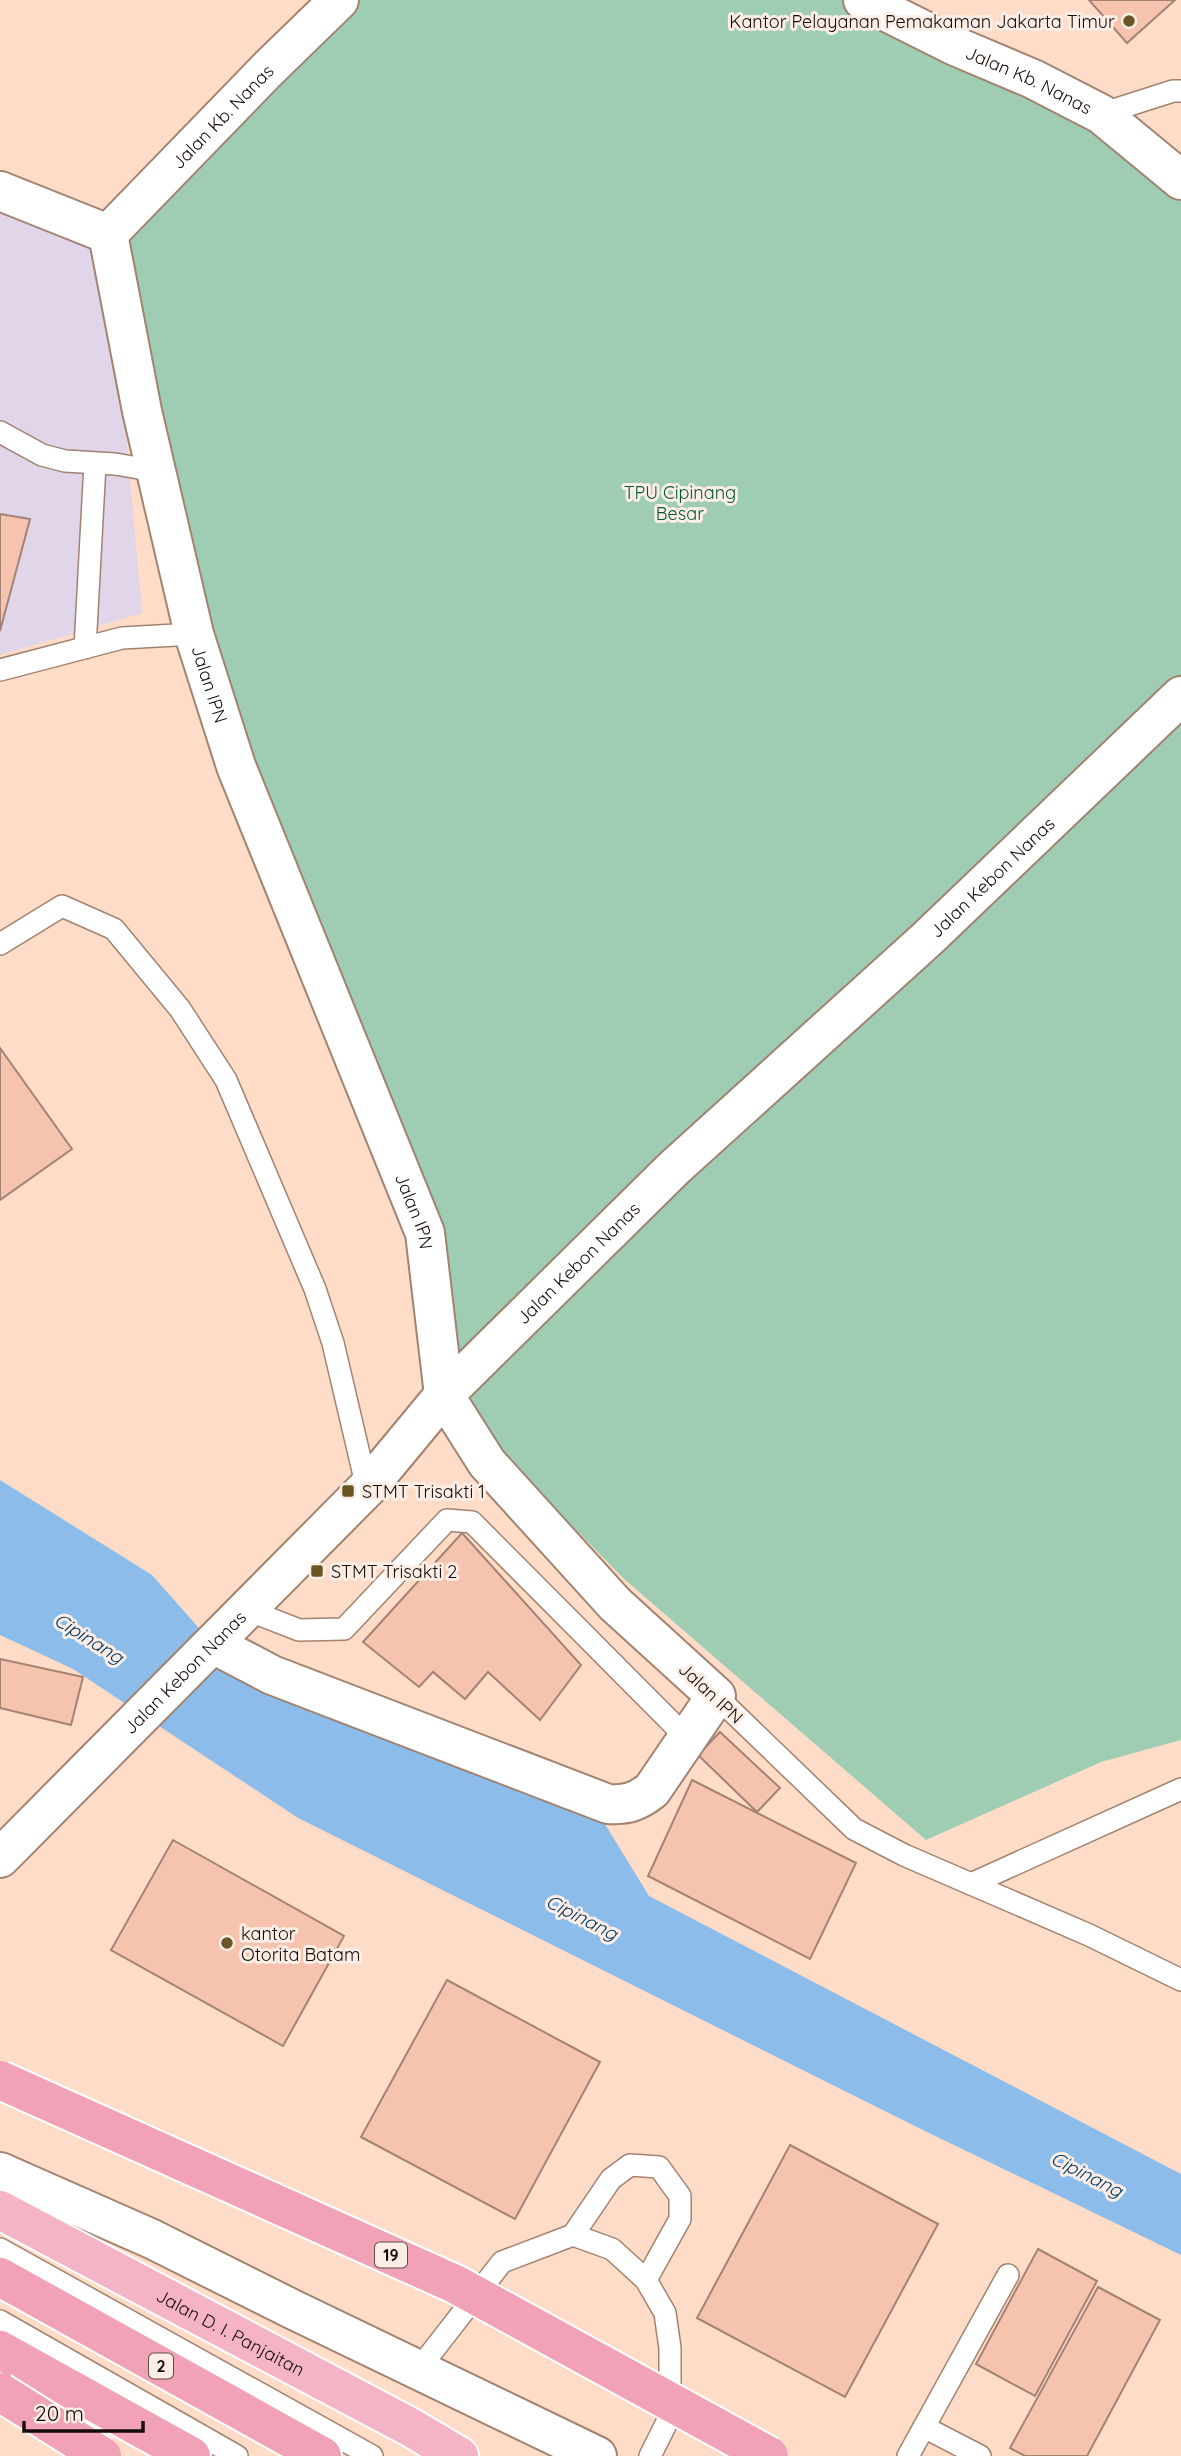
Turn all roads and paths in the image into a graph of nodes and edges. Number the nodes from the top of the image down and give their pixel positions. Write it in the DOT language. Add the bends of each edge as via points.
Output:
graph roads {
  1 [pos="339,0"];
  2 [pos="863,0"];
  3 [pos="1181,91"];
  4 [pos="1101,114"];
  5 [pos="1181,180"];
  6 [pos="0,191"];
  7 [pos="108,234"];
  8 [pos="0,432"];
  9 [pos="95,464"];
  10 [pos="156,471"];
  11 [pos="194,634"];
  12 [pos="85,648"];
  13 [pos="0,670"];
  14 [pos="1181,696"];
  15 [pos="0,944"];
  16 [pos="444,1395"];
  17 [pos="367,1488"];
  18 [pos="248,1610"];
  19 [pos="207,1650"];
  20 [pos="716,1696"];
  21 [pos="687,1738"];
  22 [pos="1181,1789"];
  23 [pos="0,1858"];
  24 [pos="971,1884"];
  25 [pos="1181,1980"];
  26 [pos="0,2080"];
  27 [pos="0,2172"];
  28 [pos="0,2210"];
  29 [pos="573,2235"];
  30 [pos="0,2249"];
  31 [pos="1008,2275"];
  32 [pos="0,2277"];
  33 [pos="646,2280"];
  34 [pos="0,2321"];
  35 [pos="0,2350"];
  36 [pos="418,2370"];
  37 [pos="0,2392"];
  38 [pos="0,2400"];
  39 [pos="924,2427"];
  40 [pos="102,2456"];
  41 [pos="116,2456"];
  42 [pos="191,2456"];
  43 [pos="237,2456"];
  44 [pos="322,2456"];
  45 [pos="372,2456"];
  46 [pos="459,2456"];
  47 [pos="597,2456"];
  48 [pos="650,2456"];
  49 [pos="769,2456"];
  50 [pos="908,2456"];
  51 [pos="980,2456"];
  1 -- 7 [label="street, Jalan Kb. Nanas"];
  2 -- 4 [label="street, Jalan Kb. Nanas"];
  3 -- 4 [label="lane"];
  4 -- 5 [label="street, Jalan Kb. Nanas"];
  6 -- 7 [label="street"];
  7 -- 10 [label="street, Jalan IPN"];
  8 -- 9 [label="lane" via="42,455"];
  9 -- 10 [label="lane"];
  9 -- 12 [label="lane"];
  10 -- 11 [label="street, Jalan IPN"];
  11 -- 12 [label="lane" via="122,638"];
  11 -- 16 [label="street, Jalan IPN" via="236,766 425,1233"];
  12 -- 13 [label="lane"];
  14 -- 16 [label="street, Jalan Kebon Nanas" via="927,940 674,1168"];
  15 -- 17 [label="lane" via="62,906 114,929 180,1009 226,1080 315,1289"];
  16 -- 17 [label="street, Jalan Kebon Nanas"];
  16 -- 20 [label="street, Jalan IPN" via="487,1463 615,1604"];
  17 -- 18 [label="street, Jalan Kebon Nanas"];
  18 -- 19 [label="street, Jalan Kebon Nanas"];
  18 -- 21 [label="lane" via="299,1630 344,1629 447,1520 472,1522"];
  19 -- 21 [label="street" via="608,1804 627,1805 652,1790"];
  19 -- 23 [label="street, Jalan Kebon Nanas"];
  20 -- 21 [label="street"];
  20 -- 24 [label="lane, Jalan IPN" via="854,1829"];
  22 -- 24 [label="lane"];
  24 -- 25 [label="lane, Jalan IPN"];
  26 -- 49 [label="highway, 19, bridge" via="455,2284"];
  27 -- 36 [label="street" via="152,2239"];
  28 -- 46 [label="highway, Jalan D. I. Panjaitan"];
  29 -- 33 [label="lane" via="612,2249"];
  29 -- 33 [label="lane" via="611,2179 630,2165 659,2167 680,2196 680,2219"];
  29 -- 36 [label="lane" via="502,2262"];
  30 -- 45 [label="lane"];
  31 -- 39 [label="lane"];
  32 -- 44 [label="highway, 2"];
  33 -- 48 [label="lane" via="665,2312 670,2348 670,2416"];
  34 -- 43 [label="lane"];
  35 -- 42 [label="highway"];
  36 -- 47 [label="street"];
  37 -- 40 [label="highway, bridge"];
  38 -- 41 [label="highway"];
  39 -- 50 [label="lane"];
  39 -- 51 [label="lane"];
}
